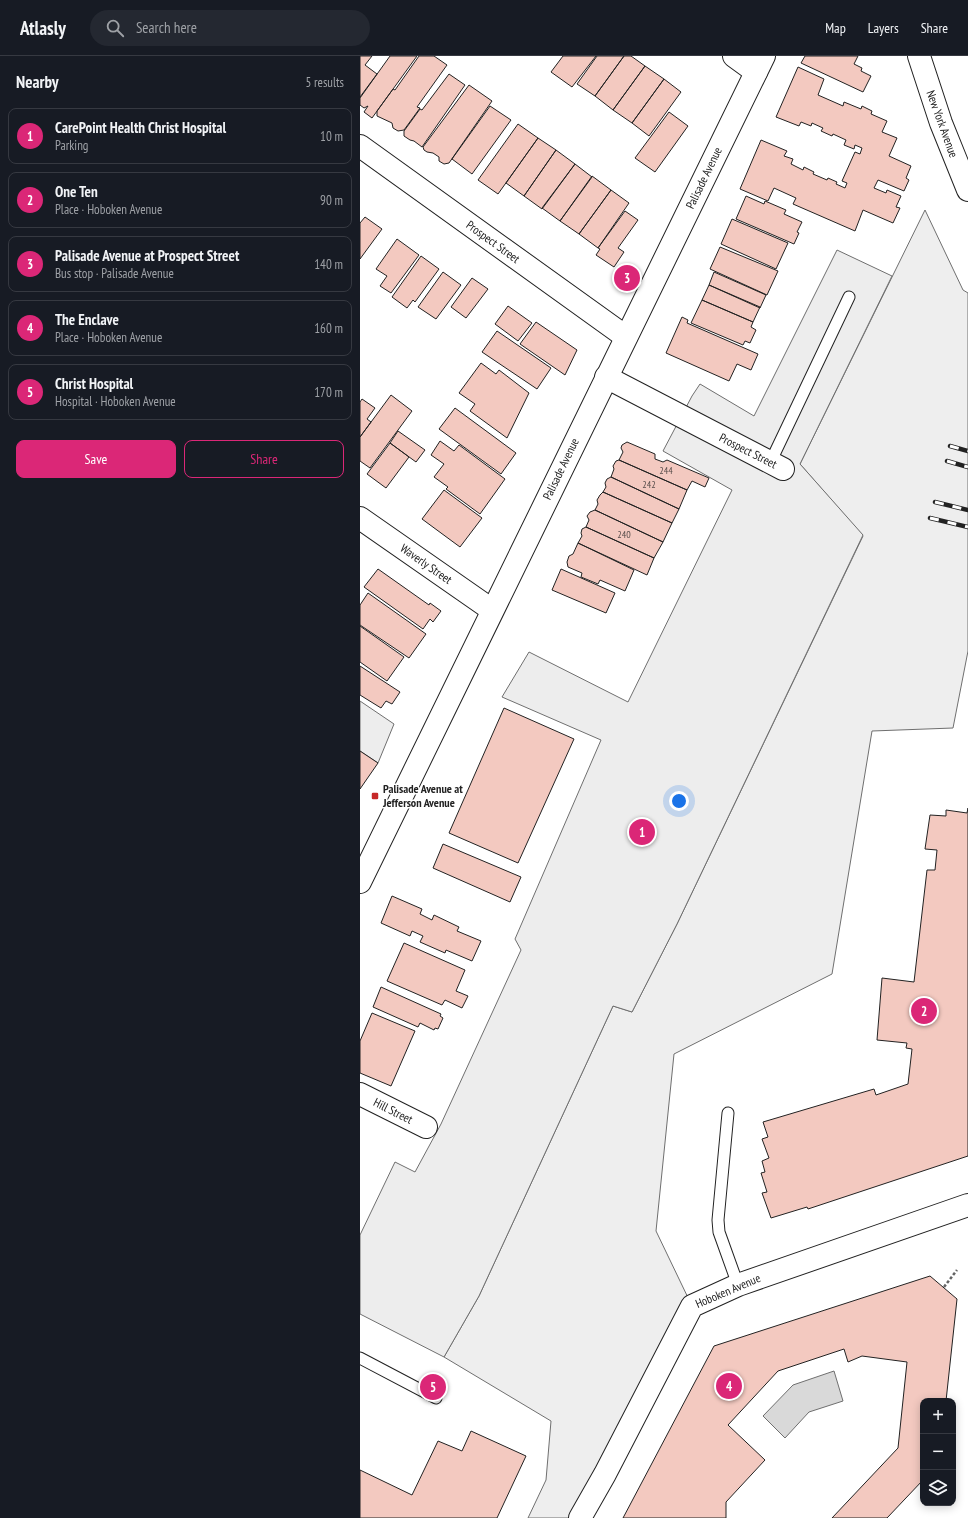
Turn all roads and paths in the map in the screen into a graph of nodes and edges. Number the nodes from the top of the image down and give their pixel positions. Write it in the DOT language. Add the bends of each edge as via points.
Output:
graph roads {
  1 [pos="734,56"];
  2 [pos="920,56"];
  3 [pos="760,64"];
  4 [pos="360,146"];
  5 [pos="968,190"];
  6 [pos="849,297"];
  7 [pos="626,338"];
  8 [pos="606,378"];
  9 [pos="776,466"];
  10 [pos="360,518"];
  11 [pos="492,610"];
  12 [pos="360,882"];
  13 [pos="360,1094"];
  14 [pos="728,1113"];
  15 [pos="426,1127"];
  16 [pos="968,1205"];
  17 [pos="957,1270"];
  18 [pos="738,1285"];
  19 [pos="944,1287"];
  20 [pos="360,1358"];
  21 [pos="436,1398"];
  22 [pos="580,1518"];
  1 -- 3 [label="street"];
  2 -- 5 [label="street, New York Avenue" via="941,123"];
  3 -- 7 [label="street, Palisade Avenue"];
  4 -- 7 [label="street, Prospect Street"];
  6 -- 9 [label="lane"];
  7 -- 8 [label="street, Palisade Avenue"];
  8 -- 9 [label="street, Prospect Street"];
  8 -- 11 [label="street, Palisade Avenue"];
  10 -- 11 [label="street, Waverly Street"];
  11 -- 12 [label="street, Palisade Avenue"];
  13 -- 15 [label="street, Hill Street"];
  14 -- 18 [label="lane" via="718,1220 719,1232"];
  16 -- 18 [label="street, Hoboken Avenue"];
  17 -- 19 [label="path"];
  18 -- 22 [label="street, Hoboken Avenue" via="692,1306"];
  20 -- 21 [label="lane"];
}
